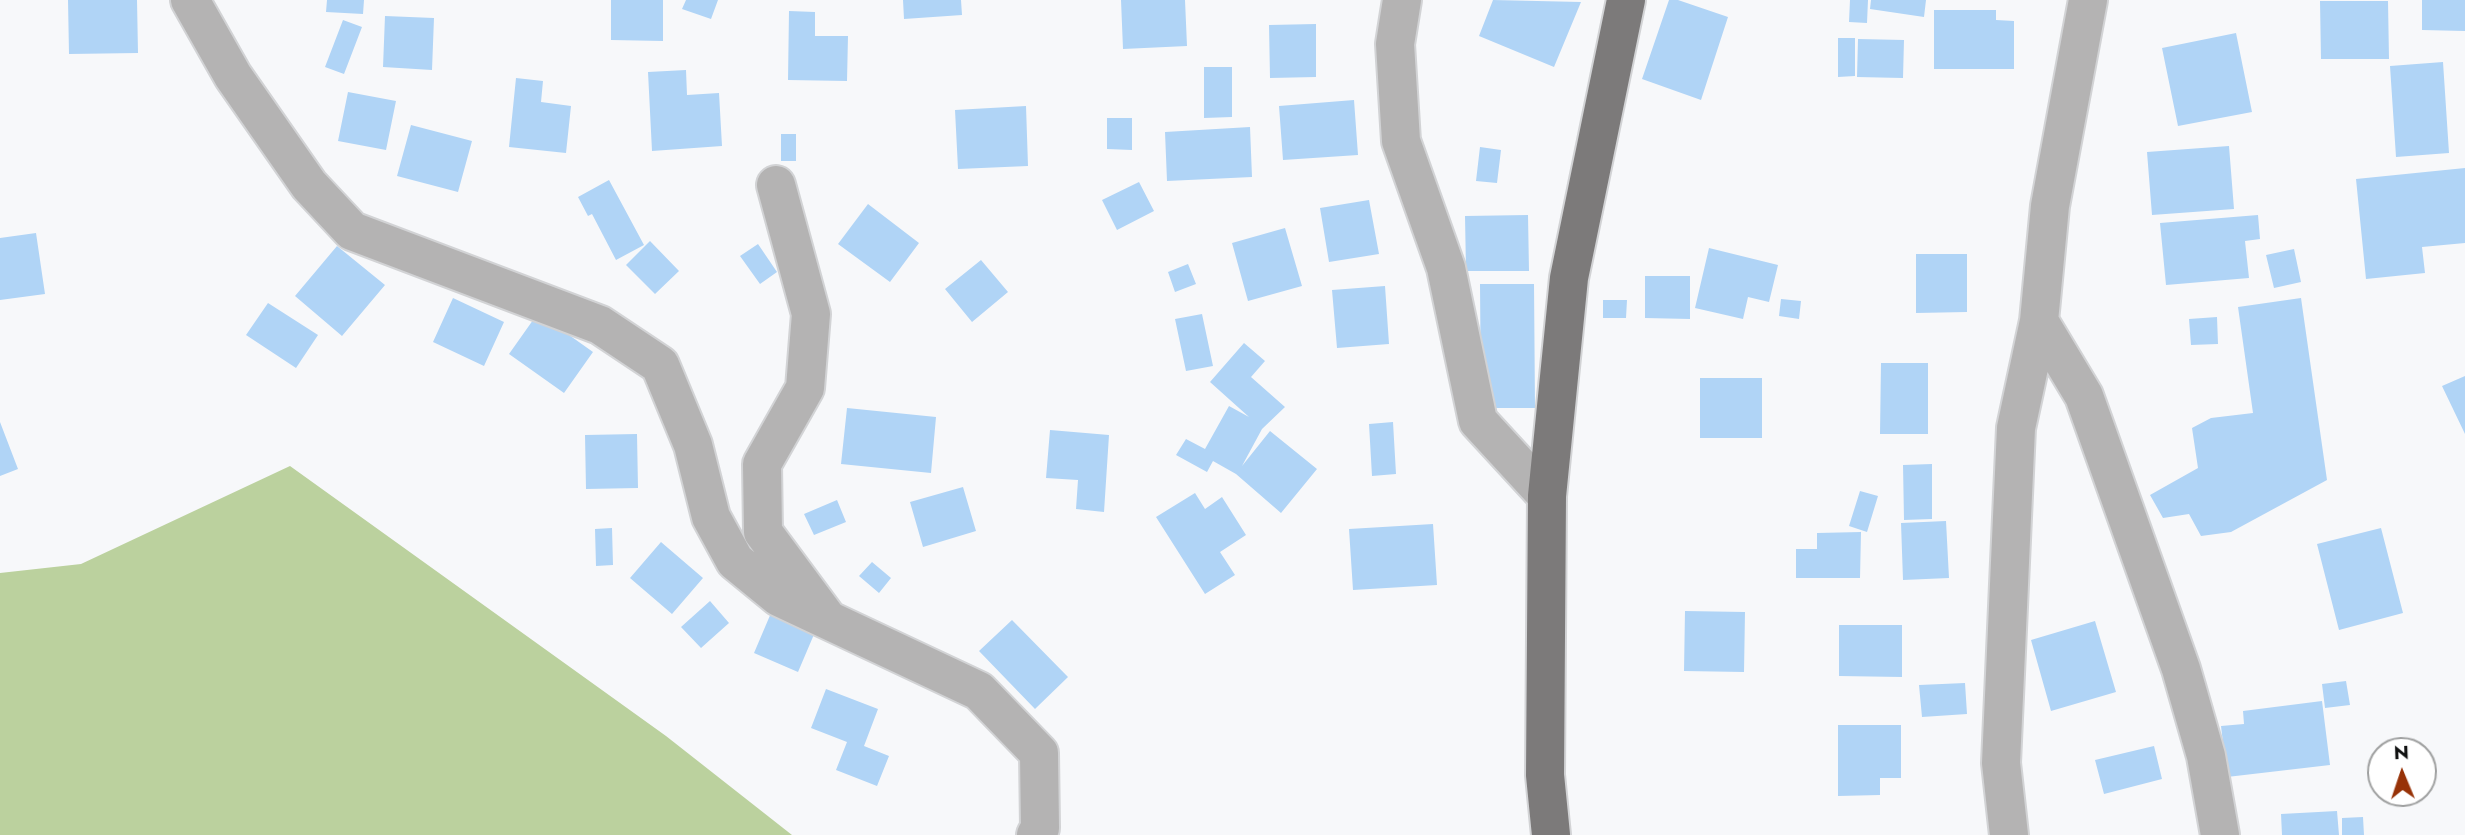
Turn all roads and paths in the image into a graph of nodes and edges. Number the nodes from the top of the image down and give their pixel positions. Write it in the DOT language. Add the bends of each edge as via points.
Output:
graph roads {
  1 [pos="190,0"];
  2 [pos="1402,0"];
  3 [pos="1626,0"];
  4 [pos="2088,0"];
  5 [pos="776,185"];
  6 [pos="2039,321"];
  7 [pos="1547,496"];
  8 [pos="829,621"];
  9 [pos="1035,835"];
  10 [pos="1551,835"];
  11 [pos="2009,835"];
  12 [pos="2220,835"];
  1 -- 8 [label="street" via="233,76 293,163 352,231 600,325 660,365 693,445 711,517 735,561 779,597"];
  2 -- 7 [label="street" via="1395,44 1401,141 1446,268 1478,421"];
  3 -- 7 [label="main road" via="1569,278"];
  4 -- 6 [label="street" via="2050,205"];
  5 -- 8 [label="street" via="811,314 805,388 762,464 763,532"];
  6 -- 11 [label="street" via="2016,428 2001,763"];
  6 -- 12 [label="street" via="2084,396 2181,669 2206,756"];
  7 -- 10 [label="main road" via="1545,775"];
  8 -- 9 [label="street" via="979,691 1039,753 1040,828"];
}
